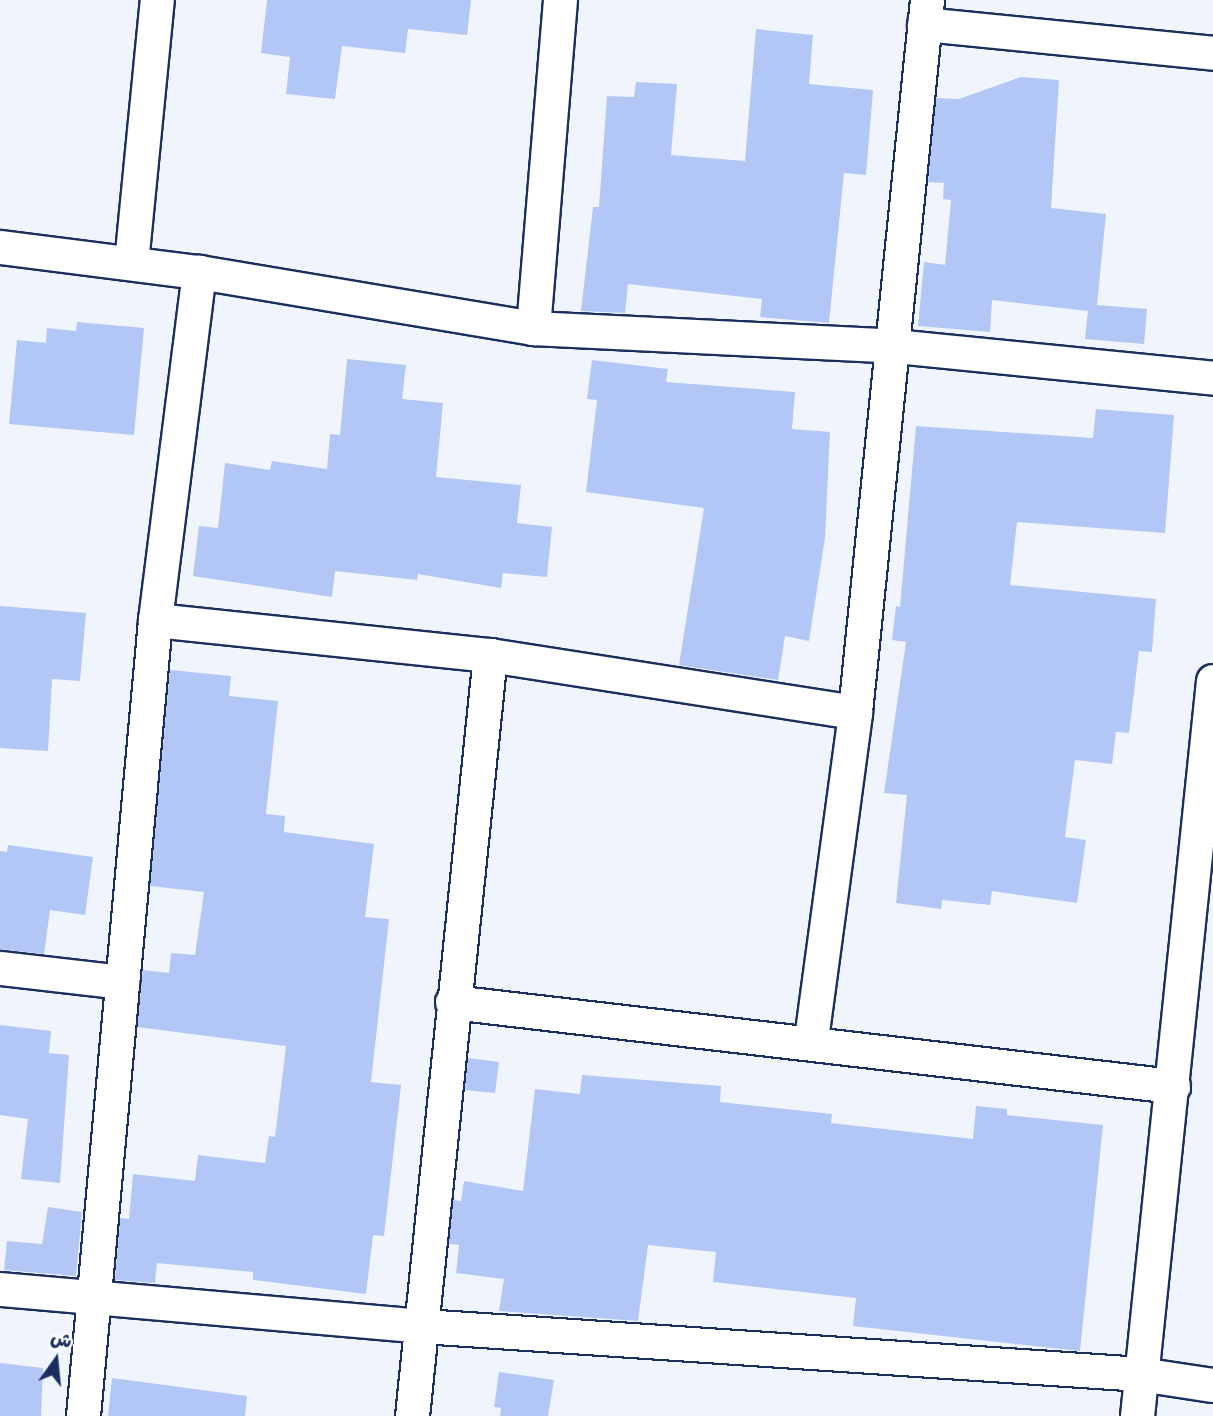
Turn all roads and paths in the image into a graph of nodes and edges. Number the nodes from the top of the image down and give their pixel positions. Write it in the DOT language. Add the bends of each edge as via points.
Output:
graph roads {
  1 [pos="157,0"];
  2 [pos="560,0"];
  3 [pos="926,12"];
  4 [pos="1213,54"];
  5 [pos="0,247"];
  6 [pos="131,263"];
  7 [pos="199,272"];
  8 [pos="533,328"];
  9 [pos="895,346"];
  10 [pos="1213,378"];
  11 [pos="155,620"];
  12 [pos="490,655"];
  13 [pos="1213,681"];
  14 [pos="855,712"];
  15 [pos="1206,822"];
  16 [pos="0,968"];
  17 [pos="122,982"];
  18 [pos="452,1002"];
  19 [pos="811,1040"];
  20 [pos="1173,1086"];
  21 [pos="0,1289"];
  22 [pos="96,1296"];
  23 [pos="422,1326"];
  24 [pos="1140,1374"];
  25 [pos="1213,1385"];
  26 [pos="83,1416"];
  27 [pos="412,1416"];
  28 [pos="1137,1416"];
  1 -- 6 [label="street"];
  2 -- 8 [label="street"];
  3 -- 4 [label="street"];
  3 -- 9 [label="street"];
  5 -- 6 [label="street"];
  6 -- 7 [label="street"];
  7 -- 8 [label="street"];
  7 -- 11 [label="street"];
  8 -- 9 [label="street"];
  9 -- 10 [label="street"];
  9 -- 14 [label="street"];
  11 -- 12 [label="street"];
  11 -- 17 [label="street"];
  12 -- 14 [label="street"];
  12 -- 18 [label="street"];
  13 -- 15 [label="street"];
  14 -- 19 [label="street"];
  15 -- 20 [label="street"];
  16 -- 17 [label="street"];
  17 -- 22 [label="street"];
  18 -- 19 [label="street"];
  18 -- 23 [label="street"];
  19 -- 20 [label="street"];
  20 -- 24 [label="street"];
  21 -- 22 [label="street"];
  22 -- 23 [label="street"];
  22 -- 26 [label="street"];
  23 -- 24 [label="street"];
  23 -- 27 [label="street"];
  24 -- 25 [label="street"];
  24 -- 28 [label="street"];
}
